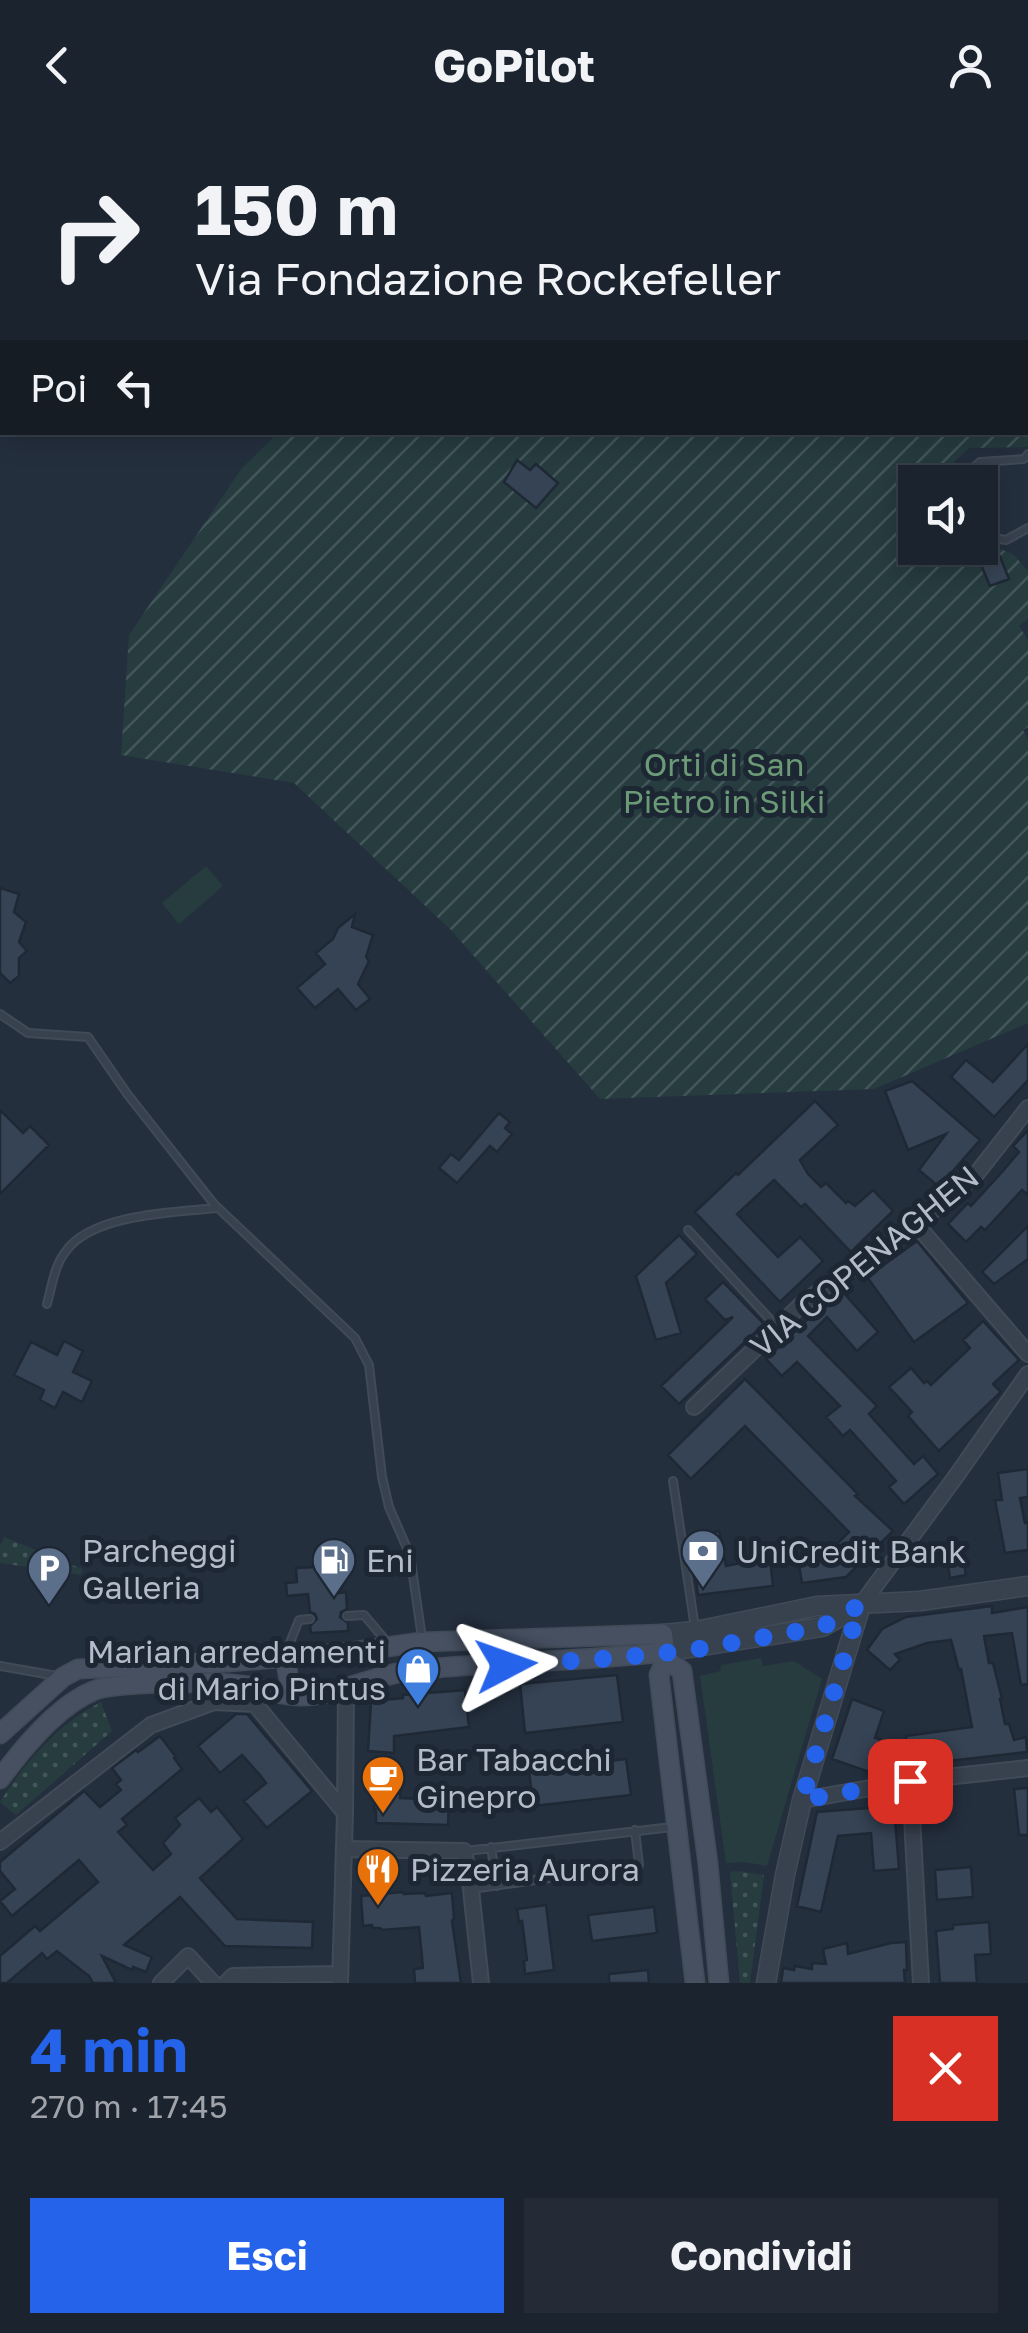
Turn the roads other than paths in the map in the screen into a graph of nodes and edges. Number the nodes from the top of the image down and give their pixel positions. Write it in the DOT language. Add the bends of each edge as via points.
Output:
graph roads {
  1 [pos="1026,456"];
  2 [pos="976,465"];
  3 [pos="1028,528"];
  4 [pos="998,539"];
  5 [pos="0,1014"];
  6 [pos="1028,1108"];
  7 [pos="218,1208"];
  8 [pos="916,1224"];
  9 [pos="688,1230"];
  10 [pos="47,1304"];
  11 [pos="777,1327"];
  12 [pos="1028,1354"];
  13 [pos="1028,1374"];
  14 [pos="694,1406"];
  15 [pos="673,1481"];
  16 [pos="1028,1586"];
  17 [pos="860,1605"];
  18 [pos="347,1616"];
  19 [pos="310,1619"];
  20 [pos="696,1632"];
  21 [pos="422,1642"];
  22 [pos="392,1647"];
  23 [pos="665,1648"];
  24 [pos="352,1652"];
  25 [pos="285,1657"];
  26 [pos="0,1666"];
  27 [pos="63,1677"];
  28 [pos="346,1688"];
  29 [pos="304,1696"];
  30 [pos="0,1734"];
  31 [pos="1028,1768"];
  32 [pos="0,1780"];
  33 [pos="910,1781"];
  34 [pos="802,1800"];
  35 [pos="346,1812"];
  36 [pos="678,1826"];
  37 [pos="635,1830"];
  38 [pos="0,1842"];
  39 [pos="491,1847"];
  40 [pos="344,1848"];
  41 [pos="464,1851"];
  42 [pos="498,1886"];
  43 [pos="471,1889"];
  44 [pos="340,1979"];
  45 [pos="161,1983"];
  46 [pos="213,1983"];
  47 [pos="226,1983"];
  48 [pos="481,1983"];
  49 [pos="695,1983"];
  50 [pos="719,1983"];
  51 [pos="766,1983"];
  52 [pos="921,1983"];
  1 -- 2 [label="lane"];
  3 -- 4 [label="lane"];
  5 -- 7 [label="lane" via="28,1033 88,1037"];
  6 -- 8 [label="street, VIA COPENAGHEN" via="974,1177"];
  7 -- 10 [label="lane" via="95,1229 68,1247"];
  7 -- 21 [label="lane" via="355,1338 369,1365 382,1477 410,1555"];
  8 -- 11 [label="street, VIA COPENAGHEN"];
  8 -- 12 [label="street"];
  9 -- 11 [label="lane"];
  11 -- 14 [label="street, VIA COPENAGHEN"];
  13 -- 17 [label="street"];
  15 -- 20 [label="lane"];
  16 -- 17 [label="street"];
  17 -- 20 [label="street" via="817,1606"];
  17 -- 23 [label="street" via="822,1627 692,1650"];
  17 -- 34 [label="street"];
  18 -- 22 [label="lane" via="364,1615"];
  19 -- 25 [label="lane" via="299,1620"];
  20 -- 23 [label="street"];
  21 -- 22 [label="main road"];
  21 -- 23 [label="main road"];
  22 -- 24 [label="main road"];
  23 -- 28 [label="main road" via="616,1658 411,1670"];
  23 -- 36 [label="main road" via="659,1675"];
  23 -- 50 [label="main road" via="682,1671"];
  24 -- 25 [label="main road"];
  24 -- 28 [label="main road" via="353,1678"];
  25 -- 27 [label="main road" via="97,1667"];
  25 -- 29 [label="main road" via="290,1685"];
  26 -- 27 [label="lane"];
  27 -- 30 [label="main road"];
  28 -- 29 [label="main road"];
  28 -- 35 [label="street"];
  29 -- 32 [label="main road" via="249,1686 107,1686 79,1698 30,1739"];
  31 -- 33 [label="street"];
  33 -- 34 [label="street"];
  33 -- 52 [label="street"];
  34 -- 51 [label="street"];
  35 -- 38 [label="street" via="255,1704 214,1702 151,1725"];
  35 -- 40 [label="street"];
  36 -- 37 [label="lane"];
  36 -- 49 [label="main road"];
  37 -- 39 [label="lane"];
  37 -- 42 [label="lane" via="639,1864"];
  39 -- 41 [label="lane"];
  39 -- 42 [label="lane"];
  40 -- 41 [label="street"];
  40 -- 44 [label="street"];
  41 -- 43 [label="street"];
  42 -- 43 [label="lane"];
  43 -- 48 [label="street"];
  44 -- 47 [label="street" via="233,1976"];
  45 -- 46 [label="street" via="188,1956"];
}
